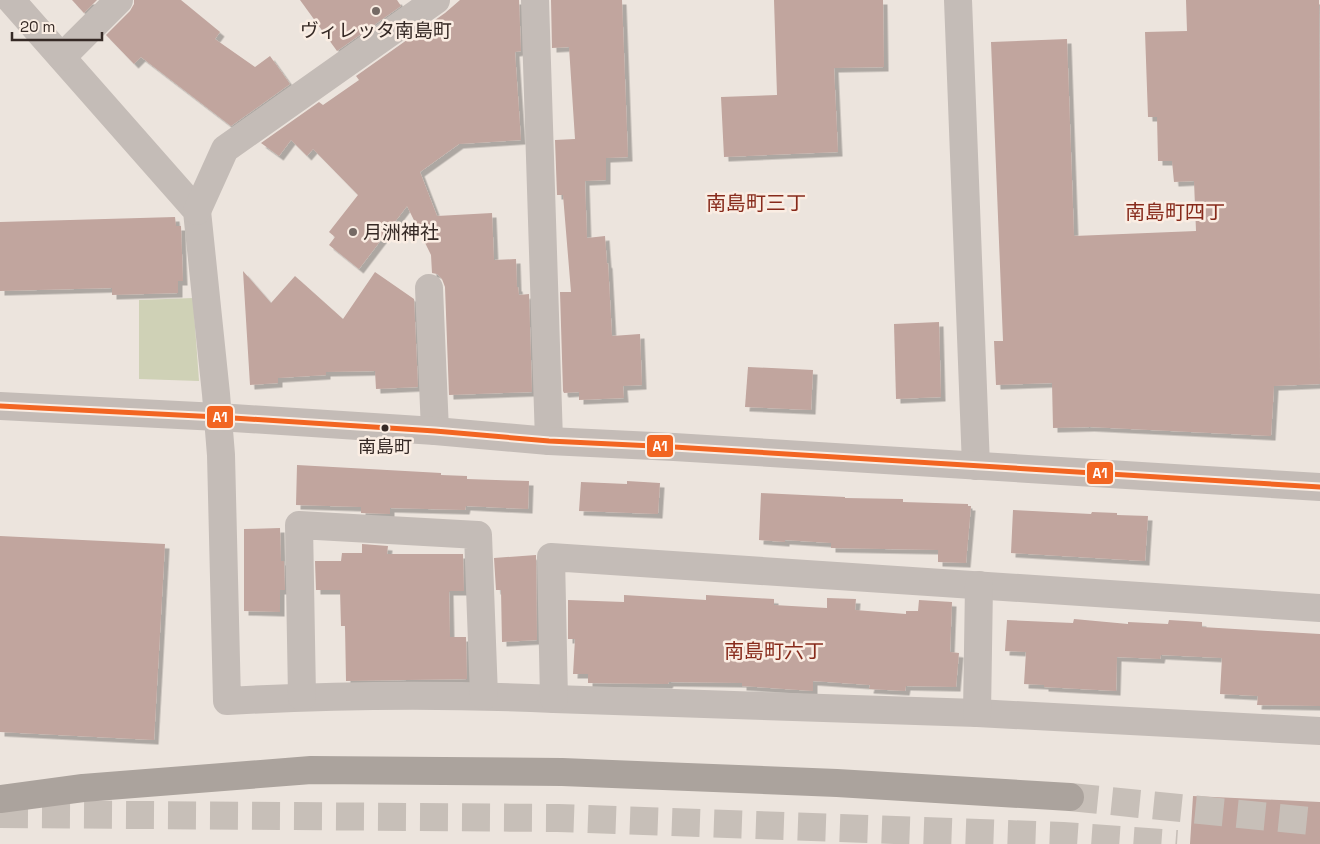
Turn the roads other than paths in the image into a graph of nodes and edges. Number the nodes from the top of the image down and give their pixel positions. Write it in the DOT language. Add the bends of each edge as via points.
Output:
graph roads {
  1 [pos="11,0"];
  2 [pos="119,0"];
  3 [pos="436,0"];
  4 [pos="535,0"];
  5 [pos="958,0"];
  6 [pos="62,57"];
  7 [pos="197,211"];
  8 [pos="429,288"];
  9 [pos="0,406"];
  10 [pos="218,417"];
  11 [pos="436,432"];
  12 [pos="549,441"];
  13 [pos="976,466"];
  14 [pos="1320,487"];
  15 [pos="979,585"];
  16 [pos="1320,608"];
  17 [pos="484,696"];
  18 [pos="302,697"];
  19 [pos="554,699"];
  20 [pos="977,713"];
  21 [pos="1320,731"];
  22 [pos="1070,797"];
  23 [pos="0,799"];
  1 -- 6 [label="street"];
  2 -- 6 [label="street"];
  3 -- 7 [label="street" via="225,149"];
  4 -- 12 [label="street"];
  5 -- 13 [label="street"];
  6 -- 7 [label="street"];
  7 -- 10 [label="street"];
  8 -- 11 [label="street"];
  9 -- 10 [label="street"];
  10 -- 11 [label="street"];
  10 -- 18 [label="street" via="227,701"];
  11 -- 12 [label="street"];
  12 -- 13 [label="street"];
  13 -- 14 [label="street"];
  15 -- 16 [label="street"];
  15 -- 19 [label="street" via="551,557"];
  15 -- 20 [label="street"];
  17 -- 18 [label="street"];
  17 -- 18 [label="street" via="478,536 299,525"];
  17 -- 19 [label="street"];
  19 -- 20 [label="street"];
  20 -- 21 [label="street"];
  22 -- 23 [label="highway" via="837,783 562,772 311,770 83,788"];
}
